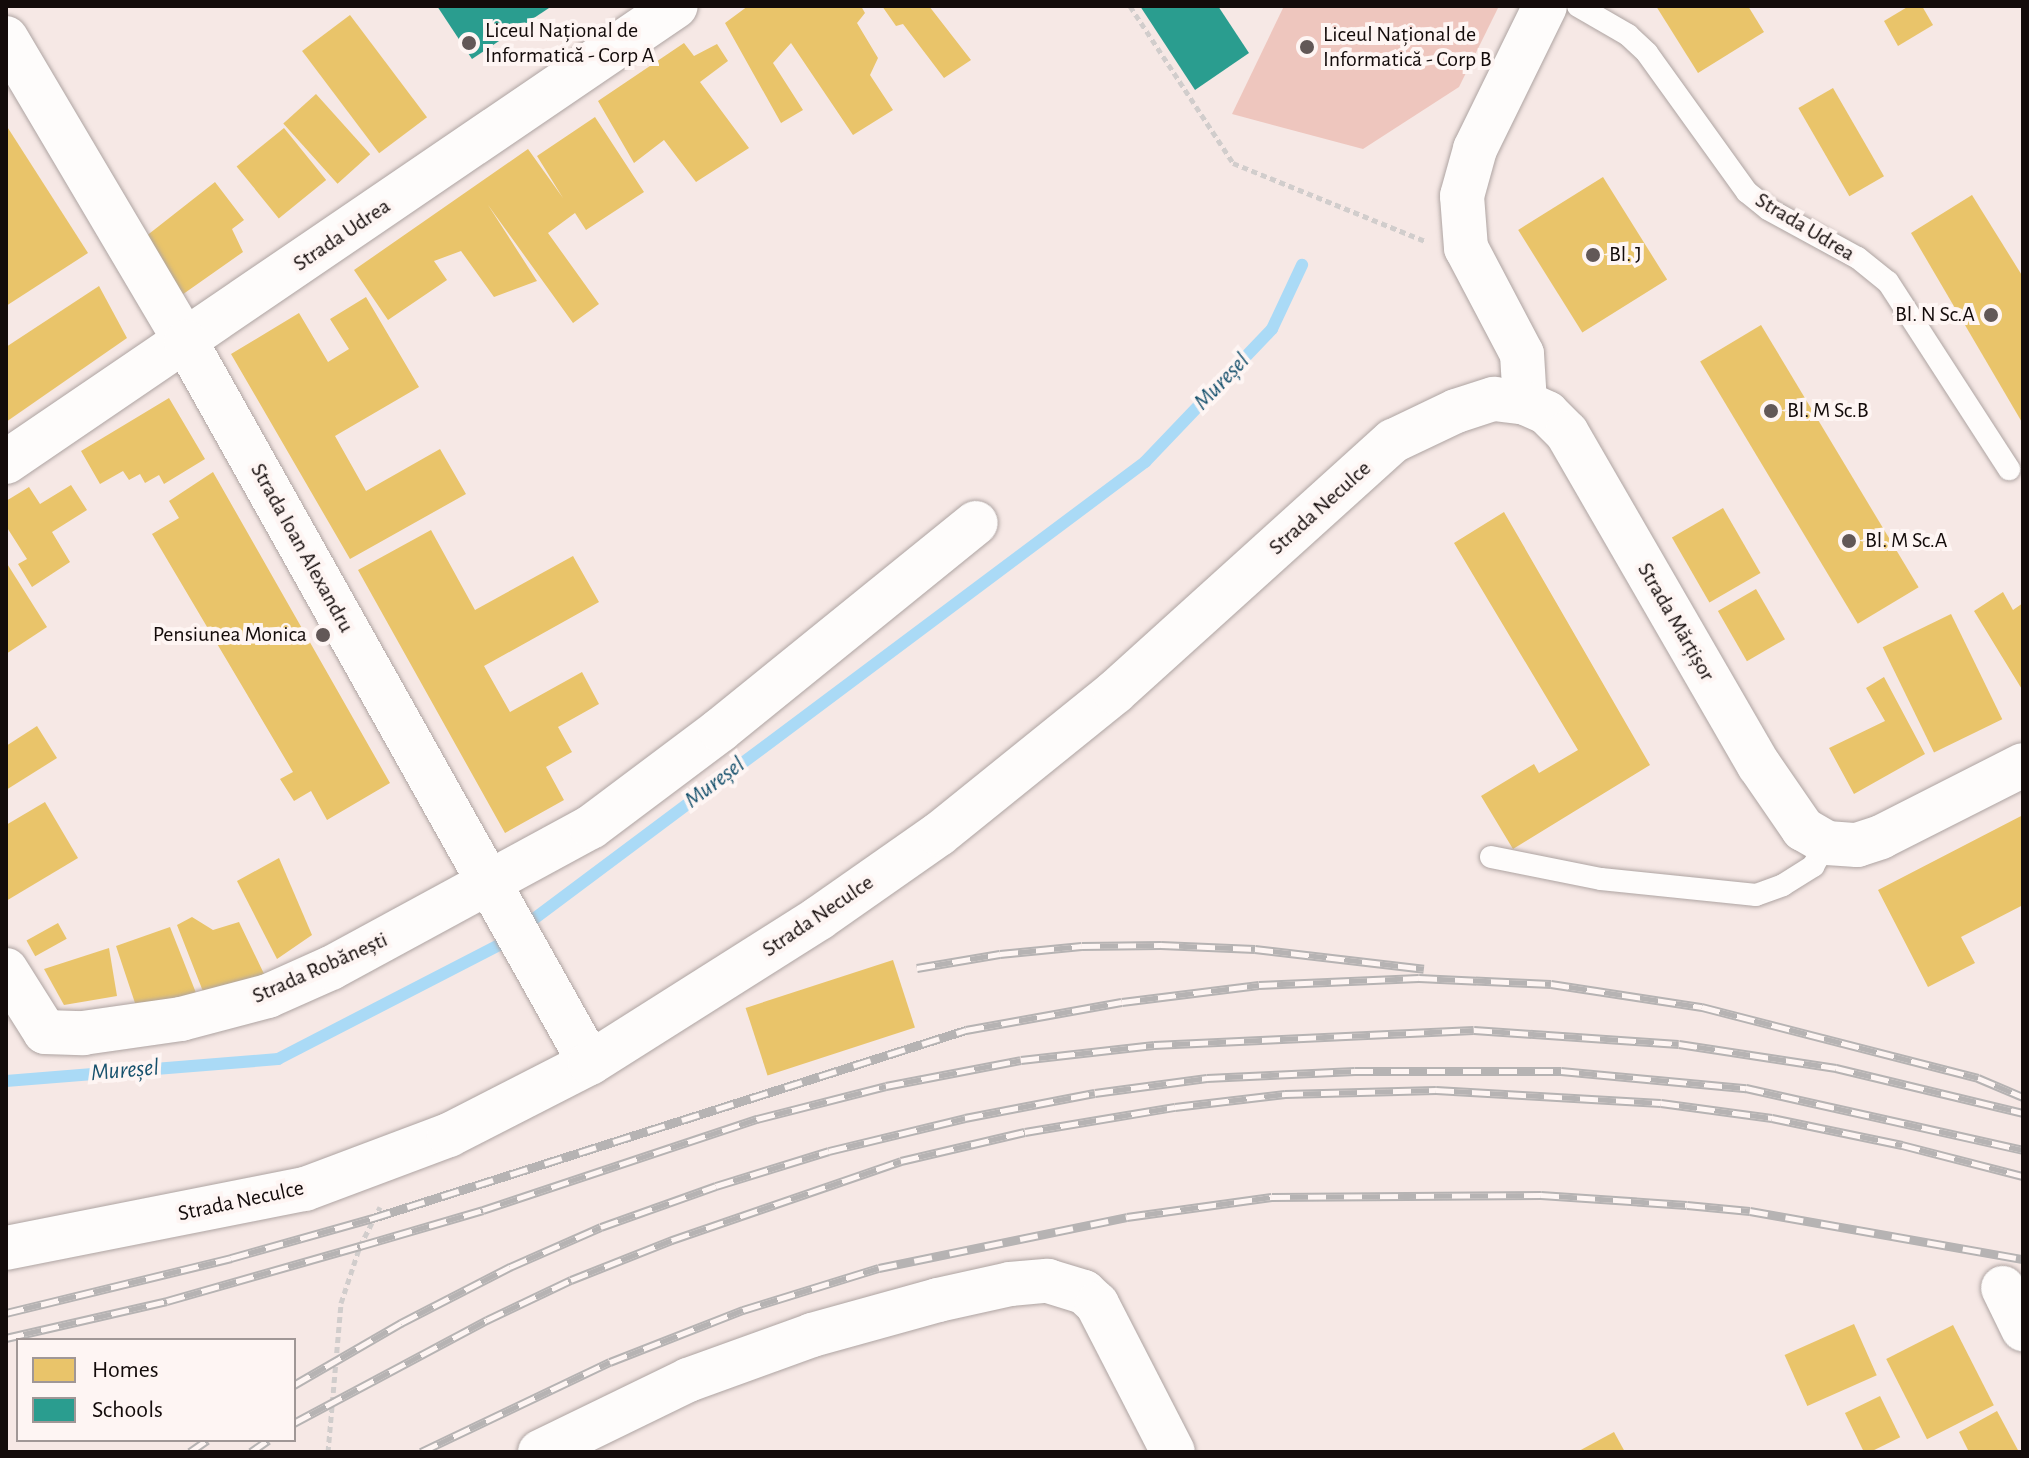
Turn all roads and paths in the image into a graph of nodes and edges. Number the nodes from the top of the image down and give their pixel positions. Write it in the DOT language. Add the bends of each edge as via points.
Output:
graph roads {
  1 [pos="676,6"];
  2 [pos="1130,6"];
  3 [pos="1545,6"];
  4 [pos="1578,6"];
  5 [pos="6,38"];
  6 [pos="1474,261"];
  7 [pos="186,342"];
  8 [pos="1525,403"];
  9 [pos="6,462"];
  10 [pos="2009,469"];
  11 [pos="976,523"];
  12 [pos="2023,765"];
  13 [pos="1827,843"];
  14 [pos="1491,857"];
  15 [pos="490,885"];
  16 [pos="6,970"];
  17 [pos="590,1063"];
  18 [pos="411,1150"];
  19 [pos="6,1248"];
  20 [pos="2003,1288"];
  21 [pos="2023,1329"];
  22 [pos="328,1452"];
  23 [pos="540,1452"];
  24 [pos="1173,1452"];
  1 -- 7 [label="street, Strada Udrea"];
  2 -- 6 [label="path" via="1233,163"];
  3 -- 6 [label="street" via="1468,172 1462,196 1466,248"];
  4 -- 10 [label="lane, Strada Udrea" via="1628,35 1647,53 1747,192 1858,258 1888,282"];
  5 -- 7 [label="street, Strada Ioan Alexandru"];
  6 -- 8 [label="street" via="1522,354"];
  7 -- 9 [label="street, Strada Udrea"];
  7 -- 15 [label="street, Strada Ioan Alexandru"];
  8 -- 13 [label="street, Strada Mărțișor" via="1547,413 1567,433 1759,765 1803,829"];
  8 -- 17 [label="street, Strada Neculce" via="1494,399 1393,441 1115,692 939,834 819,918"];
  11 -- 15 [label="street, Strada Robănești" via="591,827"];
  12 -- 13 [label="street" via="1881,837 1857,845"];
  13 -- 14 [label="lane" via="1813,866 1756,895 1601,879"];
  15 -- 16 [label="street, Strada Robănești" via="268,996 181,1019 83,1033 45,1032"];
  15 -- 17 [label="street, Strada Ioan Alexandru"];
  17 -- 18 [label="street, Strada Neculce"];
  18 -- 19 [label="street, Strada Neculce" via="305,1189"];
  18 -- 22 [label="path" via="360,1246 341,1303"];
  20 -- 21 [label="street"];
  23 -- 24 [label="street" via="688,1380 812,1335 938,1300 1048,1281 1084,1292 1097,1304"];
}
